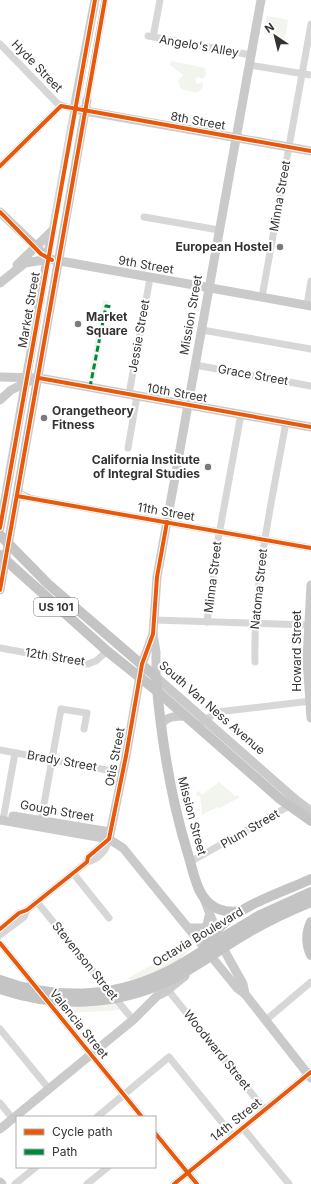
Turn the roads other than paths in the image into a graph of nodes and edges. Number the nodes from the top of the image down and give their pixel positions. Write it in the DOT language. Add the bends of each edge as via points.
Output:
graph roads {
  1 [pos="95,0"];
  2 [pos="105,0"];
  3 [pos="160,0"];
  4 [pos="261,0"];
  5 [pos="311,24"];
  6 [pos="0,44"];
  7 [pos="250,55"];
  8 [pos="249,65"];
  9 [pos="302,74"];
  10 [pos="311,75"];
  11 [pos="87,100"];
  12 [pos="61,106"];
  13 [pos="80,110"];
  14 [pos="236,138"];
  15 [pos="289,147"];
  16 [pos="311,151"];
  17 [pos="0,166"];
  18 [pos="0,212"];
  19 [pos="144,217"];
  20 [pos="219,230"];
  21 [pos="52,231"];
  22 [pos="34,247"];
  23 [pos="48,259"];
  24 [pos="58,261"];
  25 [pos="8,275"];
  26 [pos="150,278"];
  27 [pos="311,281"];
  28 [pos="0,283"];
  29 [pos="209,288"];
  30 [pos="262,297"];
  31 [pos="309,305"];
  32 [pos="202,330"];
  33 [pos="311,349"];
  34 [pos="195,365"];
  35 [pos="0,376"];
  36 [pos="39,378"];
  37 [pos="27,380"];
  38 [pos="311,386"];
  39 [pos="133,395"];
  40 [pos="0,400"];
  41 [pos="188,405"];
  42 [pos="241,414"];
  43 [pos="286,422"];
  44 [pos="311,427"];
  45 [pos="128,448"];
  46 [pos="17,496"];
  47 [pos="167,522"];
  48 [pos="0,528"];
  49 [pos="220,532"];
  50 [pos="0,535"];
  51 [pos="265,540"];
  52 [pos="8,543"];
  53 [pos="311,548"];
  54 [pos="3,558"];
  55 [pos="311,585"];
  56 [pos="0,590"];
  57 [pos="154,620"];
  58 [pos="208,622"];
  59 [pos="255,623"];
  60 [pos="308,625"];
  61 [pos="153,634"];
  62 [pos="0,648"];
  63 [pos="107,652"];
  64 [pos="254,662"];
  65 [pos="142,664"];
  66 [pos="156,677"];
  67 [pos="140,678"];
  68 [pos="157,690"];
  69 [pos="310,702"];
  70 [pos="186,716"];
  71 [pos="311,718"];
  72 [pos="200,723"];
  73 [pos="160,724"];
  74 [pos="84,729"];
  75 [pos="0,750"];
  76 [pos="15,753"];
  77 [pos="52,759"];
  78 [pos="123,773"];
  79 [pos="283,795"];
  80 [pos="292,803"];
  81 [pos="311,810"];
  82 [pos="2,817"];
  83 [pos="41,821"];
  84 [pos="311,821"];
  85 [pos="110,836"];
  86 [pos="190,862"];
  87 [pos="73,873"];
  88 [pos="311,879"];
  89 [pos="311,891"];
  90 [pos="202,895"];
  91 [pos="37,902"];
  92 [pos="311,902"];
  93 [pos="27,910"];
  94 [pos="242,911"];
  95 [pos="209,916"];
  96 [pos="109,918"];
  97 [pos="311,922"];
  98 [pos="189,928"];
  99 [pos="0,929"];
  100 [pos="0,935"];
  101 [pos="217,936"];
  102 [pos="0,943"];
  103 [pos="223,948"];
  104 [pos="208,952"];
  105 [pos="311,955"];
  106 [pos="0,980"];
  107 [pos="311,982"];
  108 [pos="0,989"];
  109 [pos="168,990"];
  110 [pos="245,994"];
  111 [pos="157,996"];
  112 [pos="134,1020"];
  113 [pos="266,1020"];
  114 [pos="0,1029"];
  115 [pos="91,1054"];
  116 [pos="310,1075"];
  117 [pos="49,1089"];
  118 [pos="123,1094"];
  119 [pos="0,1102"];
  120 [pos="265,1110"];
  121 [pos="16,1116"];
  122 [pos="17,1116"];
  123 [pos="98,1116"];
  124 [pos="141,1116"];
  125 [pos="13,1119"];
  126 [pos="243,1128"];
  127 [pos="0,1129"];
  128 [pos="156,1134"];
  129 [pos="233,1136"];
  130 [pos="35,1168"];
  131 [pos="107,1168"];
  132 [pos="188,1173"];
  133 [pos="15,1184"];
  134 [pos="87,1184"];
  135 [pos="174,1184"];
  136 [pos="197,1184"];
  137 [pos="289,1184"];
  1 -- 13 [label="main road, Market Street"];
  2 -- 11 [label="street, Market Street"];
  3 -- 7 [label="street, Angelo's Alley" via="151,34"];
  4 -- 7 [label="main road, Mission Street"];
  5 -- 9 [label="street, Minna Street"];
  6 -- 12 [label="street, Hyde Street"];
  7 -- 8 [label="main road, Mission Street"];
  8 -- 9 [label="street"];
  8 -- 14 [label="main road, Mission Street"];
  9 -- 10 [label="street"];
  9 -- 15 [label="street, Minna Street"];
  11 -- 13 [label="main road, Market Street"];
  12 -- 13 [label="street, Hyde Street"];
  12 -- 17 [label="street"];
  13 -- 14 [label="main road, 8th Street"];
  13 -- 21 [label="street, Market Street"];
  13 -- 24 [label="main road, Market Street"];
  14 -- 15 [label="main road, 8th Street"];
  14 -- 20 [label="main road, Mission Street"];
  15 -- 16 [label="main road, 8th Street"];
  15 -- 30 [label="street, Minna Street"];
  18 -- 22 [label="main road"];
  19 -- 20 [label="street"];
  20 -- 29 [label="main road, Mission Street"];
  21 -- 22 [label="main road"];
  21 -- 23 [label="main road, Market Street"];
  22 -- 23 [label="main road"];
  22 -- 25 [label="main road"];
  23 -- 24 [label="main road, 9th Street"];
  23 -- 25 [label="main road" via="25,263"];
  23 -- 37 [label="main road, Market Street"];
  24 -- 26 [label="main road, 9th Street"];
  24 -- 36 [label="main road, Market Street"];
  25 -- 28 [label="main road"];
  26 -- 29 [label="main road, 9th Street"];
  26 -- 39 [label="street, Jessie Street"];
  27 -- 31 [label="street"];
  29 -- 30 [label="main road, 9th Street"];
  29 -- 32 [label="main road, Mission Street"];
  30 -- 31 [label="main road, 9th Street"];
  32 -- 33 [label="street"];
  32 -- 34 [label="main road, Mission Street"];
  34 -- 38 [label="street, Grace Street"];
  34 -- 41 [label="main road, Mission Street"];
  35 -- 37 [label="main road, 10th Street"];
  36 -- 37 [label="main road, 10th Street"];
  36 -- 39 [label="main road, 10th Street"];
  36 -- 46 [label="main road, Market Street"];
  37 -- 40 [label="main road" via="10,390"];
  37 -- 48 [label="main road, Market Street"];
  39 -- 41 [label="main road, 10th Street"];
  39 -- 45 [label="street, Jessie Street"];
  41 -- 42 [label="main road, 10th Street"];
  41 -- 47 [label="main road, Mission Street"];
  42 -- 43 [label="main road, 10th Street"];
  42 -- 49 [label="street, Minna Street"];
  43 -- 44 [label="main road, 10th Street"];
  43 -- 51 [label="street, Natoma Street"];
  46 -- 47 [label="street, 11th Street"];
  46 -- 52 [label="main road, Market Street"];
  47 -- 49 [label="street, 11th Street"];
  47 -- 57 [label="main road, Mission Street" via="157,577"];
  49 -- 51 [label="street, 11th Street"];
  49 -- 58 [label="street, Minna Street"];
  50 -- 52 [label="highway, US 101"];
  51 -- 53 [label="street, 11th Street"];
  51 -- 59 [label="street, Natoma Street"];
  52 -- 54 [label="main road, Market Street"];
  52 -- 65 [label="highway, South Van Ness Avenue / US 101" via="48,584"];
  54 -- 56 [label="main road, Market Street"];
  54 -- 63 [label="highway, South Van Ness Avenue / US 101"];
  55 -- 60 [label="main road, Howard Street"];
  57 -- 58 [label="street"];
  57 -- 61 [label="main road, Mission Street"];
  58 -- 59 [label="street"];
  59 -- 60 [label="street"];
  59 -- 64 [label="street, Natoma Street"];
  60 -- 69 [label="main road, Howard Street" via="307,668"];
  61 -- 65 [label="main road, Mission Street"];
  61 -- 66 [label="main road, Mission Street"];
  62 -- 63 [label="street, 12th Street" via="88,664"];
  63 -- 67 [label="highway, South Van Ness Avenue / US 101"];
  65 -- 66 [label="highway, South Van Ness Avenue / US 101"];
  65 -- 67 [label="main road, Mission Street"];
  66 -- 68 [label="highway, Mission Street"];
  66 -- 72 [label="main road, South Van Ness Avenue"];
  67 -- 68 [label="highway, South Van Ness Avenue / US 101"];
  67 -- 78 [label="main road, Otis Street"];
  68 -- 70 [label="highway, South Van Ness Avenue / US 101"];
  68 -- 73 [label="highway, Mission Street"];
  69 -- 71 [label="main road, Howard Street"];
  69 -- 72 [label="street" via="218,712"];
  70 -- 72 [label="highway, South Van Ness Avenue / US 101"];
  70 -- 73 [label="main road" via="171,717"];
  72 -- 79 [label="main road, South Van Ness Avenue"];
  72 -- 79 [label="highway, South Van Ness Avenue / US 101" via="265,786"];
  73 -- 86 [label="highway, Mission Street" via="167,776"];
  74 -- 77 [label="street" via="87,713 61,709"];
  75 -- 76 [label="street, Brady Street"];
  76 -- 77 [label="street, Brady Street"];
  76 -- 82 [label="street"];
  77 -- 78 [label="street, Brady Street"];
  77 -- 83 [label="street"];
  78 -- 85 [label="main road, Otis Street"];
  79 -- 80 [label="highway, South Van Ness Avenue / US 101"];
  80 -- 81 [label="main road, South Van Ness Avenue"];
  80 -- 84 [label="highway, South Van Ness Avenue / US 101"];
  80 -- 86 [label="street, Plum Street"];
  82 -- 83 [label="main road, Gough Street"];
  82 -- 85 [label="main road, Gough Street"];
  83 -- 85 [label="main road, Gough Street"];
  85 -- 87 [label="street" via="107,849"];
  85 -- 98 [label="main road" via="123,848"];
  86 -- 90 [label="highway, Mission Street"];
  87 -- 91 [label="street"];
  87 -- 96 [label="street"];
  88 -- 94 [label="highway"];
  89 -- 101 [label="main road"];
  89 -- 106 [label="highway, Octavia Boulevard, bridge" via="255,918 164,973 133,985 100,992 67,994 33,990"];
  90 -- 94 [label="highway" via="213,906 225,912"];
  90 -- 95 [label="main road, Mission Street"];
  91 -- 93 [label="street"];
  91 -- 112 [label="street, Stevenson Street"];
  92 -- 103 [label="main road" via="260,926"];
  92 -- 108 [label="highway, Octavia Boulevard, bridge" via="264,923 173,978 136,993 101,1000 66,1002 32,998"];
  93 -- 99 [label="street" via="19,913"];
  93 -- 100 [label="street" via="24,917"];
  94 -- 101 [label="highway" via="230,919"];
  95 -- 98 [label="main road" via="207,925 203,928"];
  95 -- 101 [label="main road, Mission Street"];
  97 -- 105 [label="highway" via="307,941"];
  98 -- 104 [label="main road"];
  101 -- 103 [label="main road, Mission Street"];
  101 -- 104 [label="highway"];
  102 -- 115 [label="street, Valencia Street"];
  103 -- 104 [label="main road"];
  103 -- 110 [label="main road, Mission Street" via="243,984"];
  104 -- 109 [label="main road"];
  104 -- 110 [label="main road, Mission Street" via="237,988"];
  104 -- 111 [label="main road" via="160,989"];
  107 -- 113 [label="street"];
  109 -- 111 [label="main road"];
  109 -- 120 [label="street, Woodward Street"];
  110 -- 113 [label="main road, Mission Street"];
  111 -- 112 [label="main road"];
  112 -- 115 [label="main road"];
  113 -- 116 [label="main road, Mission Street"];
  114 -- 117 [label="street"];
  115 -- 117 [label="main road"];
  115 -- 118 [label="street, Valencia Street"];
  116 -- 120 [label="street, 14th Street"];
  117 -- 122 [label="main road"];
  118 -- 123 [label="street"];
  118 -- 124 [label="street, Valencia Street"];
  118 -- 129 [label="street" via="169,1057"];
  119 -- 125 [label="street"];
  120 -- 126 [label="street, 14th Street"];
  121 -- 125 [label="main road"];
  125 -- 127 [label="main road"];
  126 -- 129 [label="street, 14th Street"];
  126 -- 137 [label="street"];
  128 -- 132 [label="street"];
  129 -- 132 [label="street, 14th Street"];
  130 -- 133 [label="street"];
  131 -- 134 [label="street"];
  132 -- 135 [label="street, 14th Street"];
  132 -- 136 [label="street"];
}
